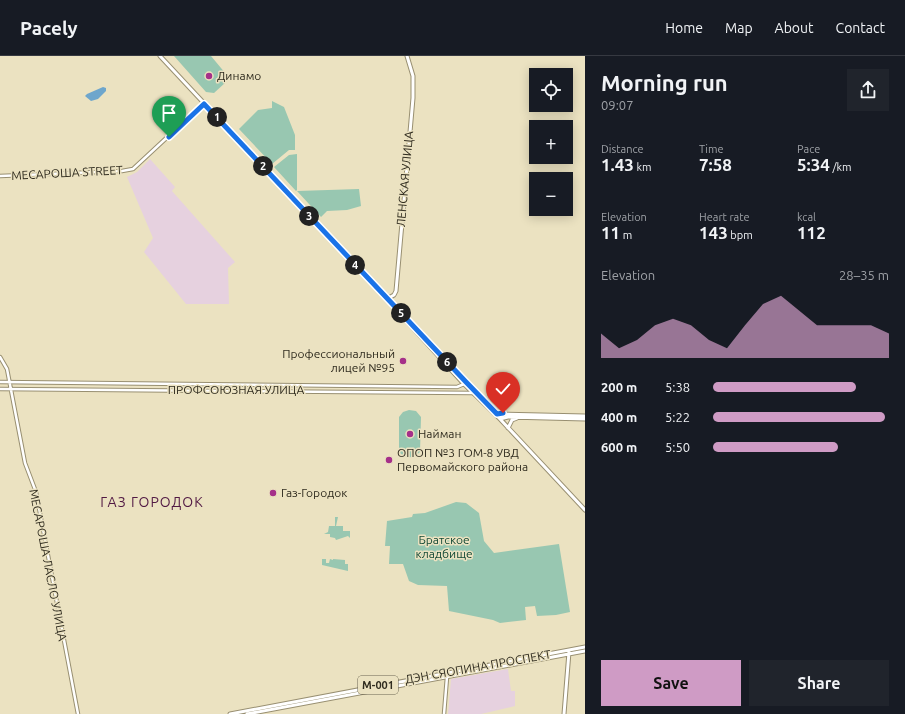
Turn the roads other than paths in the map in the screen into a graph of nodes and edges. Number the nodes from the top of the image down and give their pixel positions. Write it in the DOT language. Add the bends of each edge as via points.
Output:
graph roads {
  1 [pos="160,56"];
  2 [pos="407,56"];
  3 [pos="204,104"];
  4 [pos="0,176"];
  5 [pos="387,299"];
  6 [pos="0,357"];
  7 [pos="0,382"];
  8 [pos="10,382"];
  9 [pos="465,383"];
  10 [pos="0,389"];
  11 [pos="10,389"];
  12 [pos="472,393"];
  13 [pos="496,415"];
  14 [pos="556,416"];
  15 [pos="518,417"];
  16 [pos="585,417"];
  17 [pos="500,419"];
  18 [pos="508,428"];
  19 [pos="585,510"];
  20 [pos="585,647"];
  21 [pos="585,651"];
  22 [pos="569,652"];
  23 [pos="447,674"];
  24 [pos="78,714"];
  25 [pos="230,714"];
  26 [pos="247,714"];
  27 [pos="444,714"];
  28 [pos="564,714"];
  1 -- 3 [label="main road"];
  2 -- 5 [label="main road, ЛЕНСКАЯ УЛИЦА" via="413,76 413,98 396,290 394,295"];
  3 -- 4 [label="street, МЕСАРОША STREET" via="133,169"];
  3 -- 5 [label="main road"];
  5 -- 9 [label="main road"];
  6 -- 8 [label="street, МЕСАРОША ЛАСЛО УЛИЦА" via="7,369"];
  7 -- 8 [label="street, ПРОФСОЮЗНАЯ УЛИЦА"];
  8 -- 9 [label="street, ПРОФСОЮЗНАЯ УЛИЦА" via="457,387"];
  8 -- 11 [label="street, МЕСАРОША ЛАСЛО УЛИЦА"];
  9 -- 12 [label="main road"];
  9 -- 13 [label="main road"];
  10 -- 11 [label="street, ПРОФСОЮЗНАЯ УЛИЦА"];
  11 -- 12 [label="street, ПРОФСОЮЗНАЯ УЛИЦА"];
  11 -- 24 [label="street, МЕСАРОША ЛАСЛО УЛИЦА" via="25,463 36,492"];
  12 -- 13 [label="main road"];
  13 -- 14 [label="main road"];
  13 -- 17 [label="main road"];
  14 -- 15 [label="main road"];
  14 -- 16 [label="main road"];
  15 -- 17 [label="main road"];
  15 -- 18 [label="main road" via="512,420"];
  17 -- 18 [label="main road"];
  18 -- 19 [label="main road"];
  20 -- 22 [label="main road, ДЭН СЯОПИНА ПРОСПЕКТ / M-001"];
  21 -- 22 [label="main road, ДЭН СЯОПИНА ПРОСПЕКТ / M-001"];
  22 -- 23 [label="main road, ДЭН СЯОПИНА ПРОСПЕКТ / M-001"];
  22 -- 28 [label="main road"];
  23 -- 25 [label="main road, ДЭН СЯОПИНА ПРОСПЕКТ / M-001"];
  23 -- 26 [label="main road, ДЭН СЯОПИНА ПРОСПЕКТ / M-001"];
  23 -- 27 [label="street"];
}
